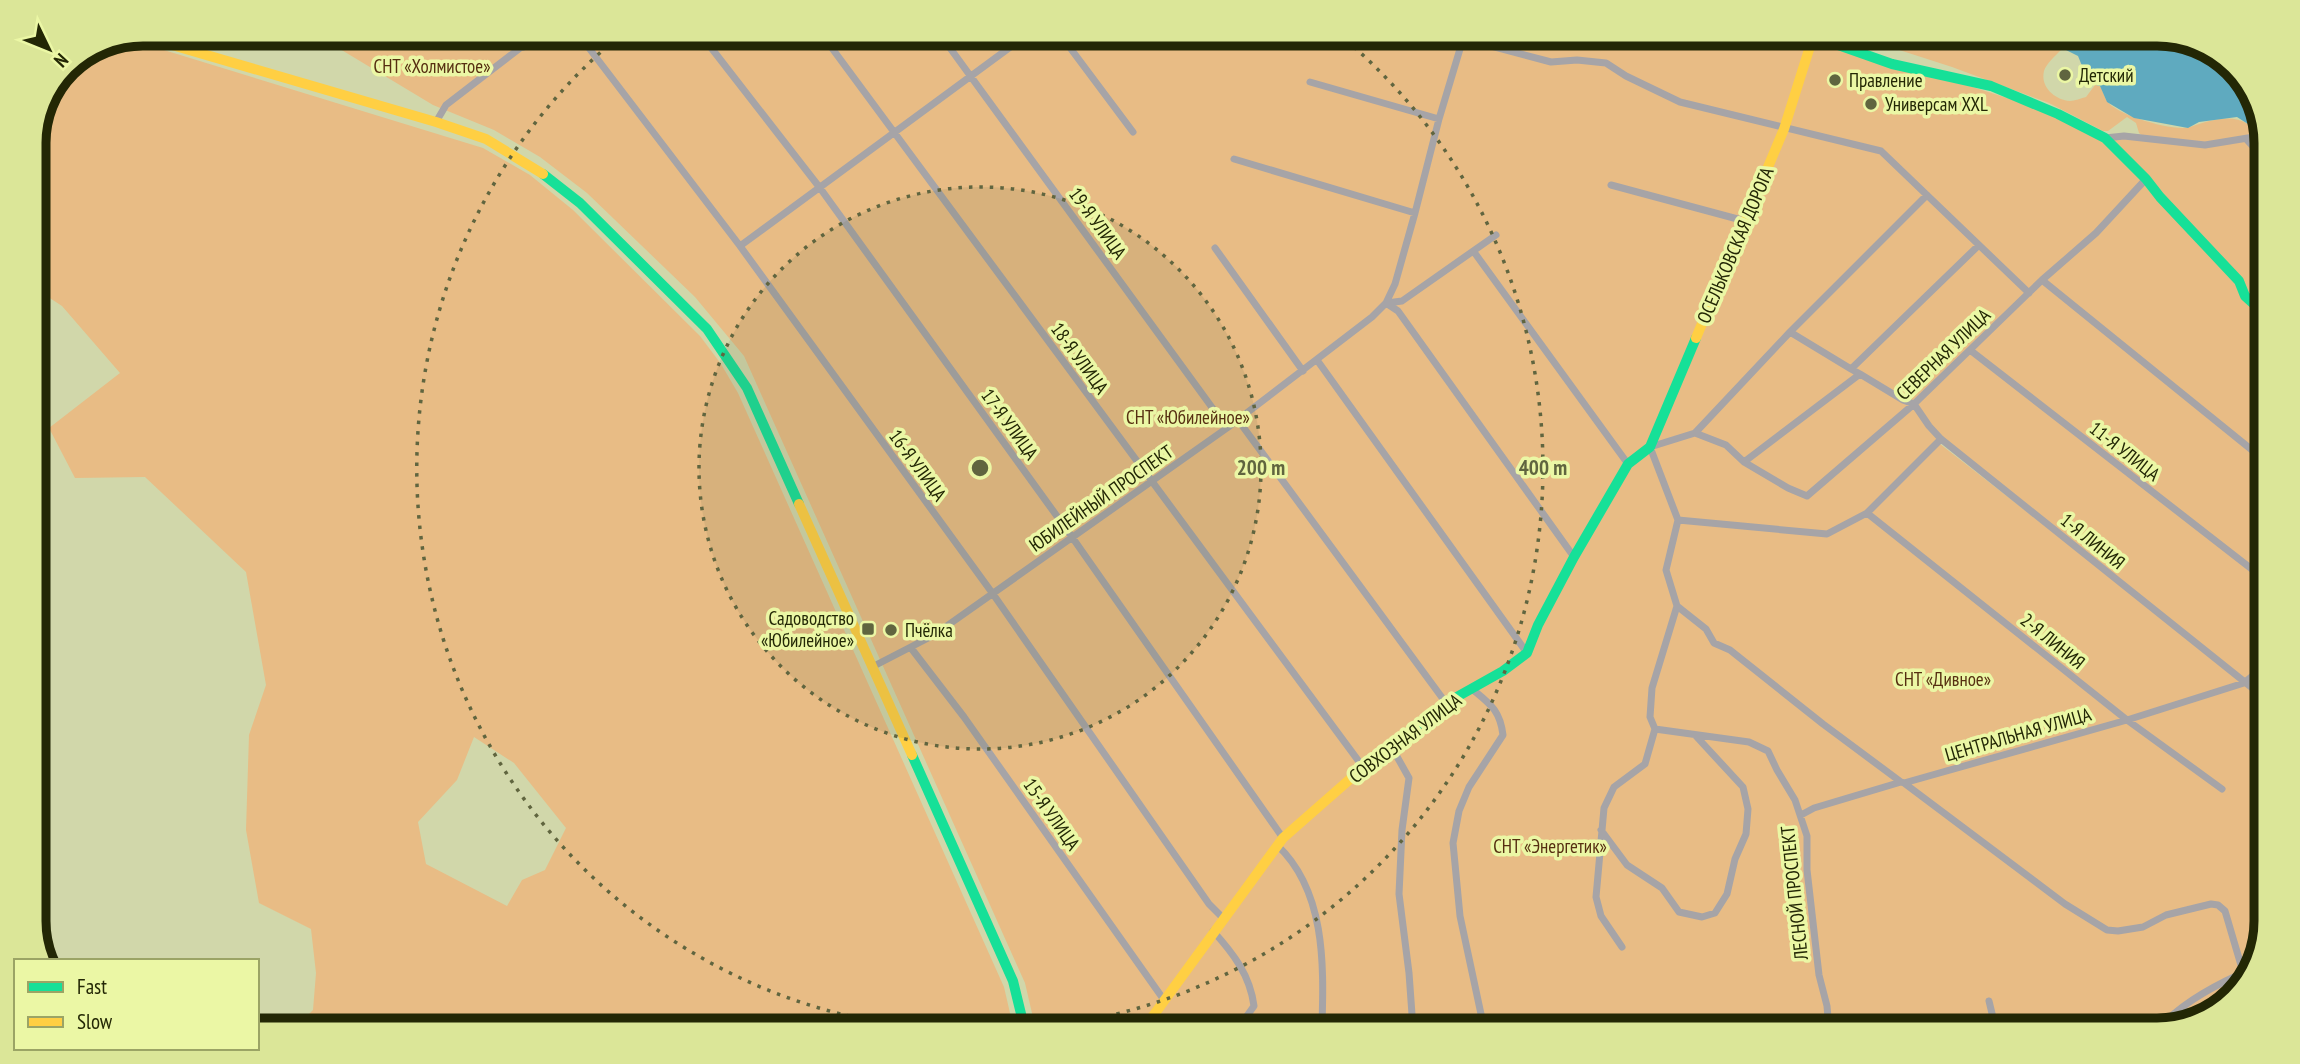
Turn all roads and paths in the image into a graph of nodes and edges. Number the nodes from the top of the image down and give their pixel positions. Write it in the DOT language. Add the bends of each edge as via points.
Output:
graph roads {
  1 [pos="172,45"];
  2 [pos="520,45"];
  3 [pos="525,45"];
  4 [pos="587,45"];
  5 [pos="709,45"];
  6 [pos="830,45"];
  7 [pos="948,45"];
  8 [pos="1013,45"];
  9 [pos="1068,45"];
  10 [pos="1462,45"];
  11 [pos="1487,45"];
  12 [pos="1810,45"];
  13 [pos="1838,45"];
  14 [pos="523,47"];
  15 [pos="972,76"];
  16 [pos="1310,82"];
  17 [pos="1438,119"];
  18 [pos="436,122"];
  19 [pos="1784,129"];
  20 [pos="1133,132"];
  21 [pos="894,133"];
  22 [pos="2254,137"];
  23 [pos="2105,138"];
  24 [pos="2246,139"];
  25 [pos="2254,148"];
  26 [pos="1234,159"];
  27 [pos="2146,179"];
  28 [pos="1611,185"];
  29 [pos="820,188"];
  30 [pos="1927,195"];
  31 [pos="1415,213"];
  32 [pos="1745,221"];
  33 [pos="1496,235"];
  34 [pos="1979,245"];
  35 [pos="740,246"];
  36 [pos="1215,248"];
  37 [pos="1474,252"];
  38 [pos="2042,280"];
  39 [pos="2029,293"];
  40 [pos="1386,303"];
  41 [pos="2254,304"];
  42 [pos="1790,332"];
  43 [pos="1970,350"];
  44 [pos="1317,360"];
  45 [pos="1851,369"];
  46 [pos="1303,371"];
  47 [pos="1860,374"];
  48 [pos="1914,404"];
  49 [pos="1238,420"];
  50 [pos="1227,428"];
  51 [pos="1695,433"];
  52 [pos="1941,439"];
  53 [pos="1650,447"];
  54 [pos="2254,452"];
  55 [pos="1744,462"];
  56 [pos="1628,464"];
  57 [pos="1152,481"];
  58 [pos="1867,513"];
  59 [pos="1678,520"];
  60 [pos="1072,537"];
  61 [pos="1574,557"];
  62 [pos="2254,571"];
  63 [pos="993,594"];
  64 [pos="1677,606"];
  65 [pos="911,648"];
  66 [pos="1527,653"];
  67 [pos="873,667"];
  68 [pos="2254,675"];
  69 [pos="2244,683"];
  70 [pos="1472,689"];
  71 [pos="2254,690"];
  72 [pos="1446,703"];
  73 [pos="2127,720"];
  74 [pos="1655,729"];
  75 [pos="1695,735"];
  76 [pos="1391,746"];
  77 [pos="1363,767"];
  78 [pos="1902,782"];
  79 [pos="2222,789"];
  80 [pos="1801,815"];
  81 [pos="1601,830"];
  82 [pos="1280,842"];
  83 [pos="1223,919"];
  84 [pos="1213,931"];
  85 [pos="1622,947"];
  86 [pos="2242,968"];
  87 [pos="2238,975"];
  88 [pos="1164,1000"];
  89 [pos="1989,1001"];
  90 [pos="1022,1018"];
  91 [pos="1151,1018"];
  92 [pos="1245,1018"];
  93 [pos="1322,1018"];
  94 [pos="1412,1018"];
  95 [pos="1481,1018"];
  96 [pos="1828,1018"];
  97 [pos="1993,1018"];
  98 [pos="2167,1018"];
  1 -- 18 [label="street"];
  2 -- 14 [label="street"];
  3 -- 14 [label="street"];
  4 -- 35 [label="street, 16-Я УЛИЦА"];
  5 -- 29 [label="street, 17-Я УЛИЦА"];
  6 -- 21 [label="street, 18-Я УЛИЦА"];
  7 -- 15 [label="street, 19-Я УЛИЦА"];
  8 -- 15 [label="street"];
  9 -- 20 [label="street"];
  10 -- 17 [label="street, ЮБИЛЕЙНЫЙ ПРОСПЕКТ"];
  11 -- 19 [label="street" via="1551,62 1606,63 1680,102"];
  12 -- 19 [label="street, ОСЕЛЬКОВСКАЯ ДОРОГА"];
  13 -- 23 [label="street" via="1892,64 1992,86"];
  14 -- 18 [label="street" via="446,105"];
  15 -- 21 [label="street"];
  15 -- 50 [label="street, 19-Я УЛИЦА"];
  16 -- 17 [label="street"];
  17 -- 31 [label="street, ЮБИЛЕЙНЫЙ ПРОСПЕКТ"];
  18 -- 67 [label="street" via="486,139 534,167 580,203 707,329 747,388"];
  19 -- 30 [label="street" via="1881,151"];
  19 -- 32 [label="street, ОСЕЛЬКОВСКАЯ ДОРОГА"];
  21 -- 29 [label="street"];
  21 -- 57 [label="street, 18-Я УЛИЦА"];
  22 -- 24 [label="street"];
  23 -- 24 [label="street" via="2205,145"];
  23 -- 27 [label="street"];
  24 -- 25 [label="street"];
  26 -- 31 [label="street"];
  27 -- 38 [label="street, СЕВЕРНАЯ УЛИЦА" via="2096,233"];
  27 -- 41 [label="street" via="2239,281"];
  28 -- 32 [label="street"];
  29 -- 35 [label="street"];
  29 -- 60 [label="street, 17-Я УЛИЦА"];
  30 -- 34 [label="street"];
  30 -- 42 [label="street"];
  31 -- 40 [label="street, ЮБИЛЕЙНЫЙ ПРОСПЕКТ"];
  32 -- 53 [label="street, ОСЕЛЬКОВСКАЯ ДОРОГА"];
  33 -- 37 [label="street"];
  34 -- 39 [label="street"];
  34 -- 45 [label="street"];
  35 -- 63 [label="street, 16-Я УЛИЦА"];
  36 -- 46 [label="street"];
  37 -- 40 [label="street" via="1402,301"];
  37 -- 56 [label="street"];
  38 -- 39 [label="street, СЕВЕРНАЯ УЛИЦА"];
  38 -- 54 [label="street"];
  39 -- 43 [label="street, СЕВЕРНАЯ УЛИЦА"];
  40 -- 44 [label="street, ЮБИЛЕЙНЫЙ ПРОСПЕКТ"];
  40 -- 61 [label="street" via="1398,311"];
  42 -- 45 [label="street"];
  42 -- 51 [label="street"];
  43 -- 48 [label="street, СЕВЕРНАЯ УЛИЦА"];
  43 -- 62 [label="street, 11-Я УЛИЦА"];
  44 -- 46 [label="street, ЮБИЛЕЙНЫЙ ПРОСПЕКТ"];
  44 -- 66 [label="street"];
  45 -- 47 [label="street"];
  46 -- 49 [label="street, ЮБИЛЕЙНЫЙ ПРОСПЕКТ"];
  47 -- 48 [label="street"];
  47 -- 55 [label="street"];
  48 -- 52 [label="street, 1-Я ЛИНИЯ"];
  48 -- 55 [label="street, СЕВЕРНАЯ УЛИЦА" via="1807,496"];
  49 -- 50 [label="street, ЮБИЛЕЙНЫЙ ПРОСПЕКТ"];
  49 -- 72 [label="street"];
  50 -- 57 [label="street, ЮБИЛЕЙНЫЙ ПРОСПЕКТ"];
  51 -- 53 [label="street"];
  51 -- 55 [label="street" via="1726,445"];
  52 -- 58 [label="street"];
  52 -- 69 [label="street, 1-Я ЛИНИЯ"];
  53 -- 56 [label="street"];
  53 -- 59 [label="street"];
  56 -- 61 [label="street"];
  57 -- 60 [label="street, ЮБИЛЕЙНЫЙ ПРОСПЕКТ"];
  57 -- 77 [label="street, 18-Я УЛИЦА"];
  58 -- 59 [label="street" via="1827,534"];
  58 -- 73 [label="street, 2-Я ЛИНИЯ"];
  59 -- 64 [label="street" via="1666,570"];
  60 -- 63 [label="street, ЮБИЛЕЙНЫЙ ПРОСПЕКТ"];
  60 -- 82 [label="street, 17-Я УЛИЦА"];
  61 -- 66 [label="street"];
  63 -- 65 [label="street, ЮБИЛЕЙНЫЙ ПРОСПЕКТ"];
  63 -- 83 [label="street, 16-Я УЛИЦА"];
  64 -- 74 [label="street" via="1652,688 1650,717"];
  64 -- 78 [label="street" via="1706,629 1714,643 1730,650"];
  65 -- 67 [label="street, ЮБИЛЕЙНЫЙ ПРОСПЕКТ"];
  65 -- 88 [label="street, 15-Я УЛИЦА"];
  66 -- 70 [label="street, СОВХОЗНАЯ УЛИЦА"];
  67 -- 90 [label="street" via="1013,981"];
  68 -- 69 [label="street"];
  69 -- 71 [label="street, 1-Я ЛИНИЯ"];
  69 -- 73 [label="street, ЦЕНТРАЛЬНАЯ УЛИЦА"];
  70 -- 72 [label="street, СОВХОЗНАЯ УЛИЦА"];
  70 -- 95 [label="street" via="1501,718 1503,735 1469,787 1453,843 1460,916"];
  72 -- 76 [label="street, СОВХОЗНАЯ УЛИЦА"];
  73 -- 78 [label="street, ЦЕНТРАЛЬНАЯ УЛИЦА"];
  73 -- 79 [label="street, 2-Я ЛИНИЯ"];
  74 -- 75 [label="street, ЛЕСНОЙ ПРОСПЕКТ"];
  74 -- 81 [label="street" via="1645,764 1614,787"];
  75 -- 80 [label="street, ЛЕСНОЙ ПРОСПЕКТ" via="1749,741 1768,751"];
  75 -- 81 [label="street" via="1743,788 1748,809 1746,834 1727,894 1715,913 1702,917 1679,912 1662,888 1627,865"];
  76 -- 77 [label="street, СОВХОЗНАЯ УЛИЦА"];
  76 -- 94 [label="street" via="1409,778 1399,894"];
  77 -- 82 [label="street, СОВХОЗНАЯ УЛИЦА"];
  78 -- 80 [label="street, ЦЕНТРАЛЬНАЯ УЛИЦА"];
  78 -- 86 [label="street" via="2065,904 2107,930 2143,927 2178,912 2218,905 2225,911"];
  80 -- 96 [label="street, ЛЕСНОЙ ПРОСПЕКТ"];
  81 -- 85 [label="street" via="1596,897 1601,916"];
  82 -- 83 [label="street, СОВХОЗНАЯ УЛИЦА"];
  82 -- 93 [label="street, 17-Я УЛИЦА" via="1301,874 1317,922 1324,967"];
  83 -- 84 [label="street, СОВХОЗНАЯ УЛИЦА"];
  84 -- 88 [label="street, СОВХОЗНАЯ УЛИЦА"];
  84 -- 92 [label="street" via="1243,970 1254,1006"];
  87 -- 98 [label="street"];
  88 -- 91 [label="street, СОВХОЗНАЯ УЛИЦА"];
  89 -- 97 [label="street"];
}
